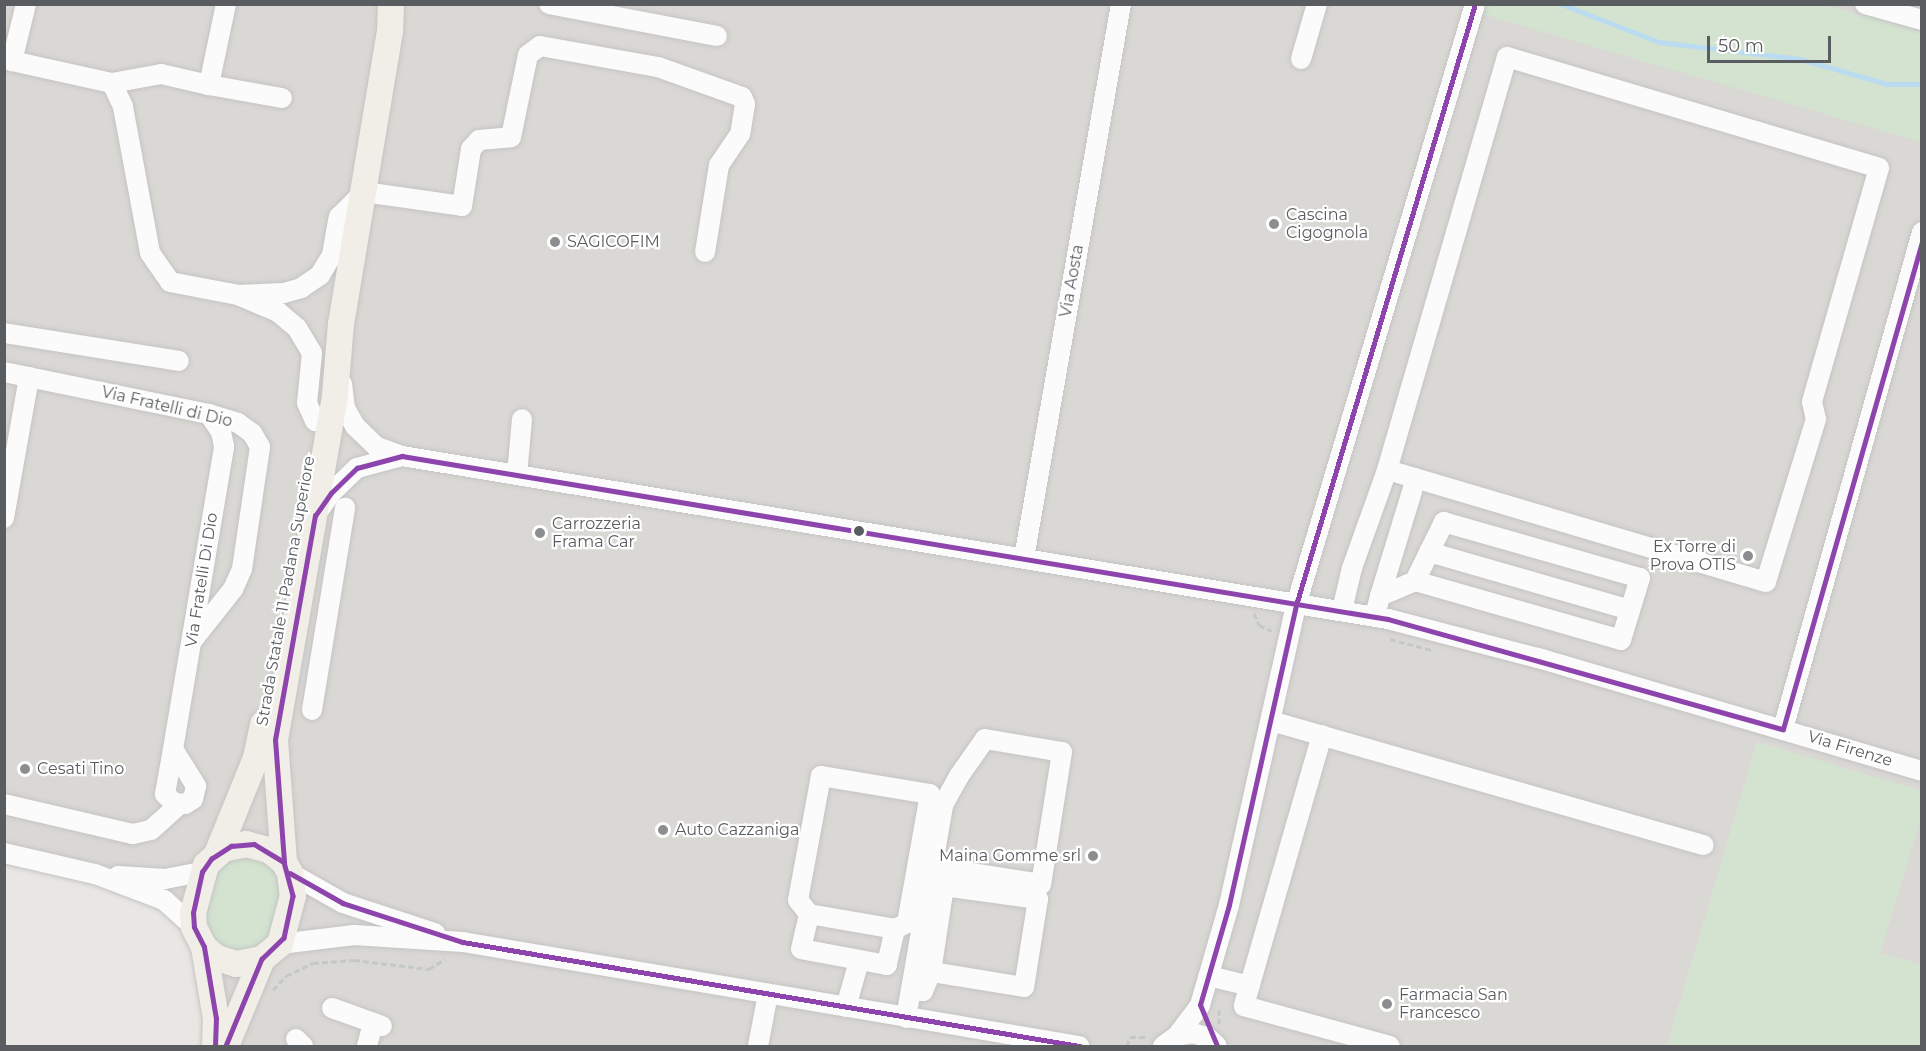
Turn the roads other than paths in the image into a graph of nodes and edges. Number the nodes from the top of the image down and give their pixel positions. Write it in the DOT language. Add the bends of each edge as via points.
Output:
graph roads {
  1 [pos="26,4"];
  2 [pos="226,4"];
  3 [pos="391,4"];
  4 [pos="398,4"];
  5 [pos="549,4"];
  6 [pos="1121,4"];
  7 [pos="1317,4"];
  8 [pos="1475,4"];
  9 [pos="1865,4"];
  10 [pos="1922,20"];
  11 [pos="390,32"];
  12 [pos="717,36"];
  13 [pos="1301,59"];
  14 [pos="8,62"];
  15 [pos="112,83"];
  16 [pos="209,85"];
  17 [pos="282,98"];
  18 [pos="364,192"];
  19 [pos="1921,237"];
  20 [pos="705,252"];
  21 [pos="238,295"];
  22 [pos="341,324"];
  23 [pos="4,333"];
  24 [pos="179,361"];
  25 [pos="339,364"];
  26 [pos="4,372"];
  27 [pos="30,377"];
  28 [pos="208,414"];
  29 [pos="522,419"];
  30 [pos="315,421"];
  31 [pos="402,456"];
  32 [pos="1387,470"];
  33 [pos="517,475"];
  34 [pos="1416,478"];
  35 [pos="345,508"];
  36 [pos="315,516"];
  37 [pos="4,518"];
  38 [pos="1429,552"];
  39 [pos="1024,558"];
  40 [pos="204,567"];
  41 [pos="238,578"];
  42 [pos="303,580"];
  43 [pos="1415,581"];
  44 [pos="333,585"];
  45 [pos="1380,596"];
  46 [pos="1298,602"];
  47 [pos="1342,610"];
  48 [pos="1630,610"];
  49 [pos="1375,616"];
  50 [pos="192,641"];
  51 [pos="312,710"];
  52 [pos="1271,721"];
  53 [pos="1783,729"];
  54 [pos="1322,735"];
  55 [pos="174,750"];
  56 [pos="1922,771"];
  57 [pos="4,804"];
  58 [pos="180,804"];
  59 [pos="1704,845"];
  60 [pos="4,853"];
  61 [pos="209,863"];
  62 [pos="932,867"];
  63 [pos="287,868"];
  64 [pos="95,874"];
  65 [pos="809,914"];
  66 [pos="895,929"];
  67 [pos="199,937"];
  68 [pos="459,948"];
  69 [pos="271,952"];
  70 [pos="859,960"];
  71 [pos="931,972"];
  72 [pos="1209,976"];
  73 [pos="1250,986"];
  74 [pos="911,990"];
  75 [pos="768,994"];
  76 [pos="1200,1005"];
  77 [pos="846,1007"];
  78 [pos="332,1008"];
  79 [pos="906,1017"];
  80 [pos="1164,1042"];
  81 [pos="1214,1044"];
  82 [pos="215,1047"];
  83 [pos="226,1047"];
  84 [pos="367,1047"];
  85 [pos="758,1047"];
  86 [pos="1079,1047"];
  87 [pos="1390,1047"];
  1 -- 14 [label="street"];
  2 -- 16 [label="street"];
  3 -- 11 [label="main road, Strada Statale 11 Padana Superiore"];
  4 -- 11 [label="main road, Strada Statale 11 Padana Superiore"];
  5 -- 12 [label="street"];
  6 -- 39 [label="street, Via Aosta"];
  7 -- 13 [label="street"];
  8 -- 46 [label="street"];
  9 -- 10 [label="street"];
  11 -- 18 [label="main road, Strada Statale 11 Padana Superiore"];
  14 -- 15 [label="street"];
  15 -- 16 [label="street" via="161,74"];
  15 -- 21 [label="street" via="123,107 150,253 171,282"];
  16 -- 17 [label="street"];
  18 -- 20 [label="street" via="462,206 473,145 484,139 511,137 528,55 532,48 544,46 658,67 742,97 745,104 741,128 720,162"];
  18 -- 21 [label="street" via="342,213 332,255 320,275 301,288 284,293"];
  18 -- 22 [label="main road, Strada Statale 11 Padana Superiore"];
  19 -- 53 [label="street"];
  21 -- 30 [label="street" via="278,312 303,336 313,362 307,403"];
  22 -- 25 [label="main road, Strada Statale 11 Padana Superiore"];
  22 -- 30 [label="main road, Strada Statale 11 Padana Superiore"];
  23 -- 24 [label="street"];
  25 -- 31 [label="street, Via Firenze" via="345,408 355,426 377,447"];
  25 -- 36 [label="main road, Strada Statale 11 Padana Superiore"];
  26 -- 27 [label="street, Via Fratelli di Dio"];
  27 -- 28 [label="street, Via Fratelli di Dio"];
  27 -- 37 [label="street"];
  28 -- 40 [label="street, Via Fratelli Di Dio" via="221,432 224,446"];
  28 -- 41 [label="street, Via Fratelli di Dio" via="243,425 260,447"];
  29 -- 33 [label="street"];
  30 -- 61 [label="main road, Strada Statale 11 Padana Superiore" via="259,746"];
  31 -- 33 [label="street, Via Firenze"];
  31 -- 36 [label="street, Via Firenze" via="357,468 331,493"];
  32 -- 34 [label="street"];
  32 -- 34 [label="street" via="1507,57 1879,168 1812,402 1816,419 1766,582"];
  32 -- 47 [label="street" via="1352,568"];
  33 -- 39 [label="street, Via Firenze"];
  34 -- 45 [label="street"];
  35 -- 44 [label="street"];
  36 -- 42 [label="main road, Strada Statale 11 Padana Superiore"];
  38 -- 43 [label="street"];
  38 -- 48 [label="street"];
  38 -- 48 [label="street" via="1444,522 1640,578"];
  39 -- 46 [label="street, Via Firenze"];
  40 -- 41 [label="street, Via Fratelli di Dio" via="223,582"];
  40 -- 50 [label="street, Via Fratelli Di Dio"];
  41 -- 50 [label="street, Via Fratelli di Dio"];
  42 -- 44 [label="street"];
  42 -- 63 [label="main road, Strada Statale 11 Padana Superiore" via="274,748"];
  43 -- 45 [label="street"];
  43 -- 48 [label="street" via="1622,640"];
  44 -- 51 [label="street"];
  45 -- 49 [label="street"];
  46 -- 47 [label="street, Via Firenze"];
  46 -- 52 [label="street"];
  47 -- 49 [label="street, Via Firenze"];
  49 -- 53 [label="street, Via Firenze"];
  50 -- 55 [label="street, Via Fratelli Di Dio"];
  52 -- 54 [label="street"];
  52 -- 72 [label="street"];
  53 -- 56 [label="street, Via Firenze"];
  54 -- 59 [label="street"];
  54 -- 73 [label="street"];
  55 -- 58 [label="street, Via Fratelli Di Dio" via="165,794"];
  55 -- 58 [label="street" via="196,786 191,801"];
  57 -- 58 [label="street" via="134,834 151,830"];
  60 -- 64 [label="street"];
  61 -- 63 [label="main road" via="231,846 254,844 269,850"];
  61 -- 64 [label="street" via="165,879"];
  61 -- 67 [label="main road, Strada Statale 11 Padana Superiore"];
  62 -- 62 [label="street" via="943,805 985,739 1062,752 1041,884"];
  62 -- 74 [label="street"];
  63 -- 68 [label="street" via="343,903"];
  63 -- 69 [label="main road, Strada Statale 11 Padana Superiore" via="293,896"];
  64 -- 67 [label="street" via="171,903"];
  65 -- 66 [label="street"];
  65 -- 66 [label="street" via="798,900 821,776 930,794 907,923"];
  65 -- 70 [label="street" via="801,949"];
  66 -- 70 [label="street" via="887,965"];
  67 -- 69 [label="main road" via="216,957 236,964"];
  67 -- 82 [label="main road, Strada Statale 11 Padana Superiore" via="216,1019"];
  68 -- 69 [label="street" via="354,936"];
  68 -- 75 [label="street"];
  69 -- 83 [label="main road, Strada Statale 11 Padana Superiore"];
  70 -- 77 [label="street"];
  71 -- 71 [label="street" via="944,886 1038,899 1024,987"];
  71 -- 74 [label="street" via="923,991"];
  72 -- 73 [label="street"];
  72 -- 76 [label="street"];
  73 -- 87 [label="street" via="1244,1006"];
  74 -- 79 [label="street"];
  75 -- 77 [label="street"];
  75 -- 85 [label="street"];
  76 -- 80 [label="street"];
  76 -- 81 [label="street"];
  77 -- 79 [label="street"];
  78 -- 84 [label="street" via="378,1025"];
  79 -- 86 [label="street"];
  80 -- 81 [label="street" via="1192,1033"];
}
